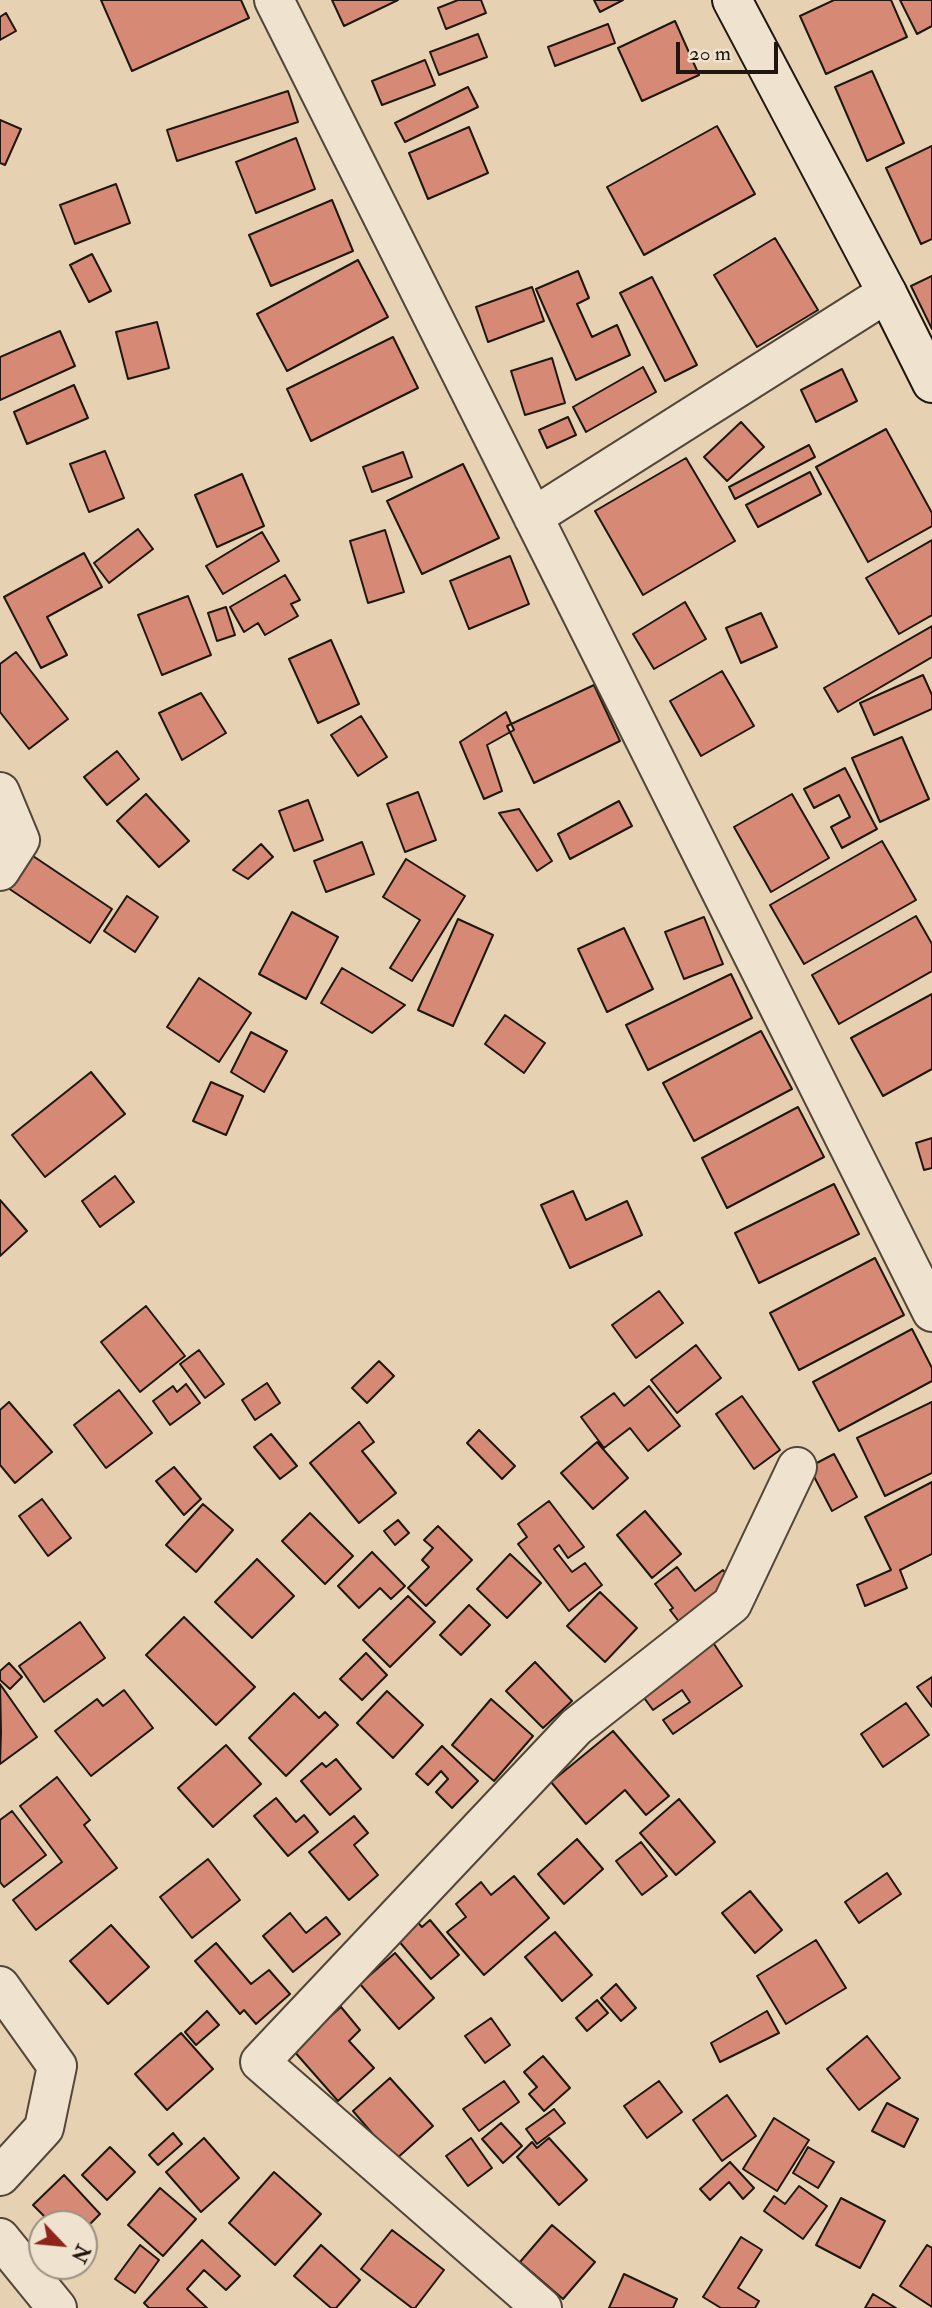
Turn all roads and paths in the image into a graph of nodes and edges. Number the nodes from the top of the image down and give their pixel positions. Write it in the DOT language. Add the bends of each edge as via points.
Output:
graph roads {
  1 [pos="274,0"];
  2 [pos="732,0"];
  3 [pos="887,293"];
  4 [pos="932,383"];
  5 [pos="533,517"];
  6 [pos="0,792"];
  7 [pos="0,871"];
  8 [pos="932,1312"];
  9 [pos="797,1467"];
  10 [pos="0,1986"];
  11 [pos="0,2176"];
  12 [pos="0,2238"];
  13 [pos="57,2308"];
  14 [pos="542,2308"];
  1 -- 5 [label="street"];
  2 -- 3 [label="street"];
  3 -- 4 [label="street"];
  3 -- 5 [label="street"];
  5 -- 8 [label="street"];
  6 -- 7 [label="street" via="20,840"];
  9 -- 14 [label="street" via="732,1604 576,1727 260,2062"];
  10 -- 11 [label="street" via="57,2066 44,2128"];
  12 -- 13 [label="street"];
}
